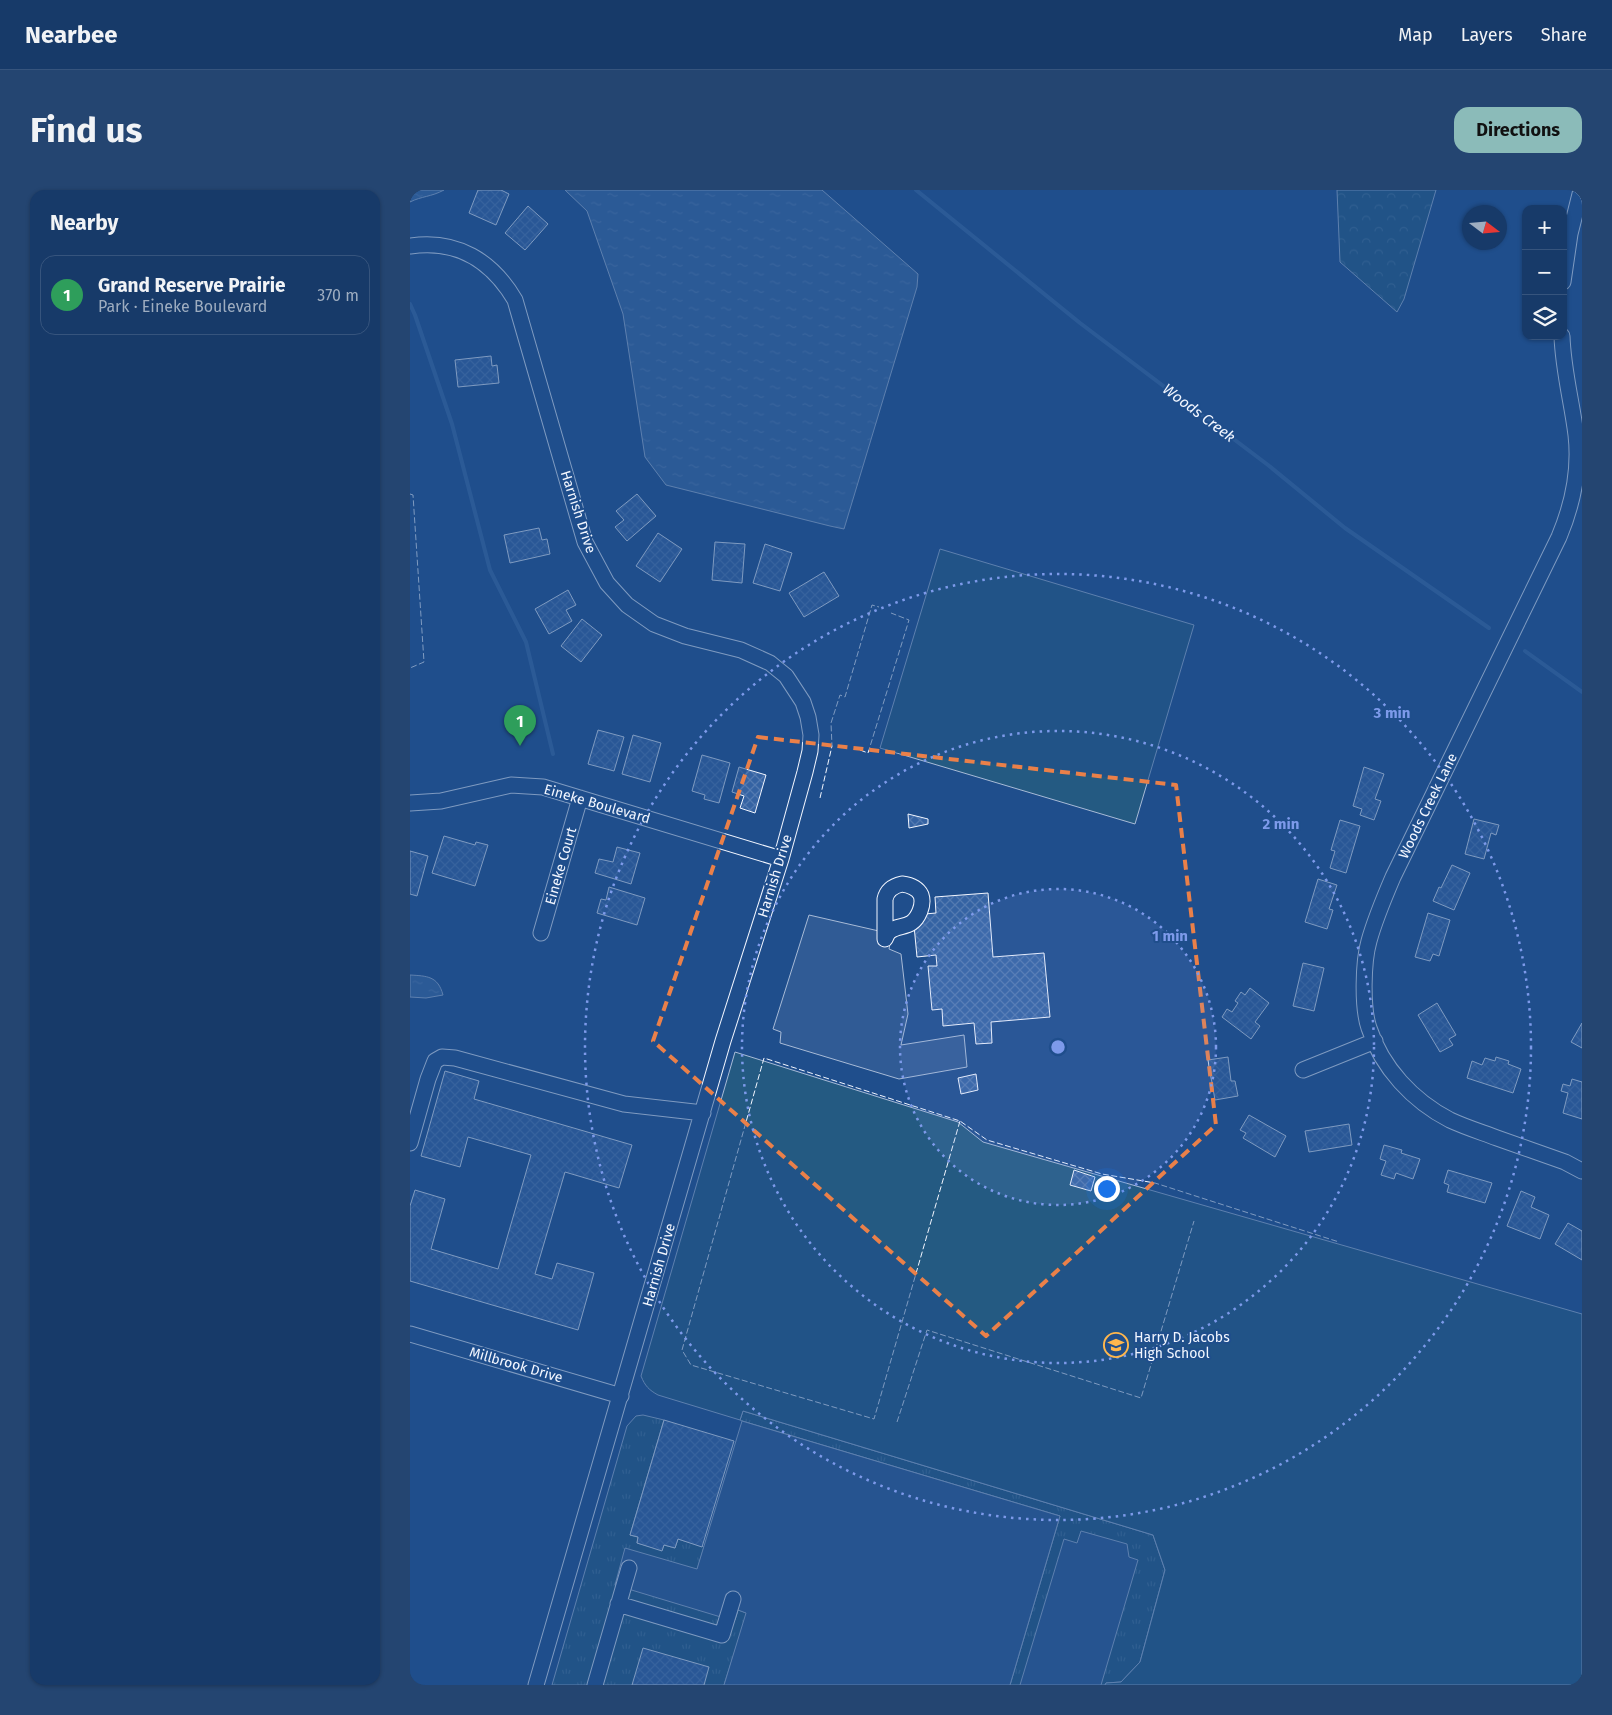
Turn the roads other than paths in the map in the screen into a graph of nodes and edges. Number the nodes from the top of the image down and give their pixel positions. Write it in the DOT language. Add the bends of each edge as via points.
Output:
graph roads {
  1 [pos="1581,190"];
  2 [pos="410,246"];
  3 [pos="1567,250"];
  4 [pos="1562,340"];
  5 [pos="580,798"];
  6 [pos="410,803"];
  7 [pos="781,859"];
  8 [pos="541,933"];
  9 [pos="1375,1041"];
  10 [pos="1303,1070"];
  11 [pos="703,1113"];
  12 [pos="410,1143"];
  13 [pos="1582,1171"];
  14 [pos="410,1334"];
  15 [pos="621,1396"];
  16 [pos="628,1568"];
  17 [pos="733,1599"];
  18 [pos="618,1604"];
  19 [pos="536,1685"];
  20 [pos="594,1685"];
  1 -- 3 [label="street"];
  2 -- 7 [label="street, Harnish Drive" via="430,244 464,252 482,261 511,292 585,542 607,583 627,605 654,624 685,636 741,650 770,663 795,688 808,717 810,751"];
  4 -- 9 [label="street, Woods Creek Lane" via="1576,437 1575,475 1569,511 1378,912 1368,942 1364,969 1368,1026"];
  5 -- 6 [label="street, Eineke Boulevard" via="543,787 511,785 441,801"];
  5 -- 7 [label="street, Eineke Boulevard"];
  5 -- 8 [label="street, Eineke Court"];
  7 -- 11 [label="street, Harnish Drive"];
  9 -- 10 [label="street"];
  9 -- 13 [label="street, Woods Creek Lane" via="1404,1086 1433,1110 1471,1129"];
  11 -- 12 [label="street" via="624,1104 442,1057 436,1061 428,1079"];
  11 -- 15 [label="street, Harnish Drive"];
  14 -- 15 [label="street, Millbrook Drive"];
  15 -- 19 [label="street, Harnish Drive"];
  16 -- 18 [label="street"];
  17 -- 18 [label="street" via="722,1636"];
  18 -- 20 [label="street"];
}
